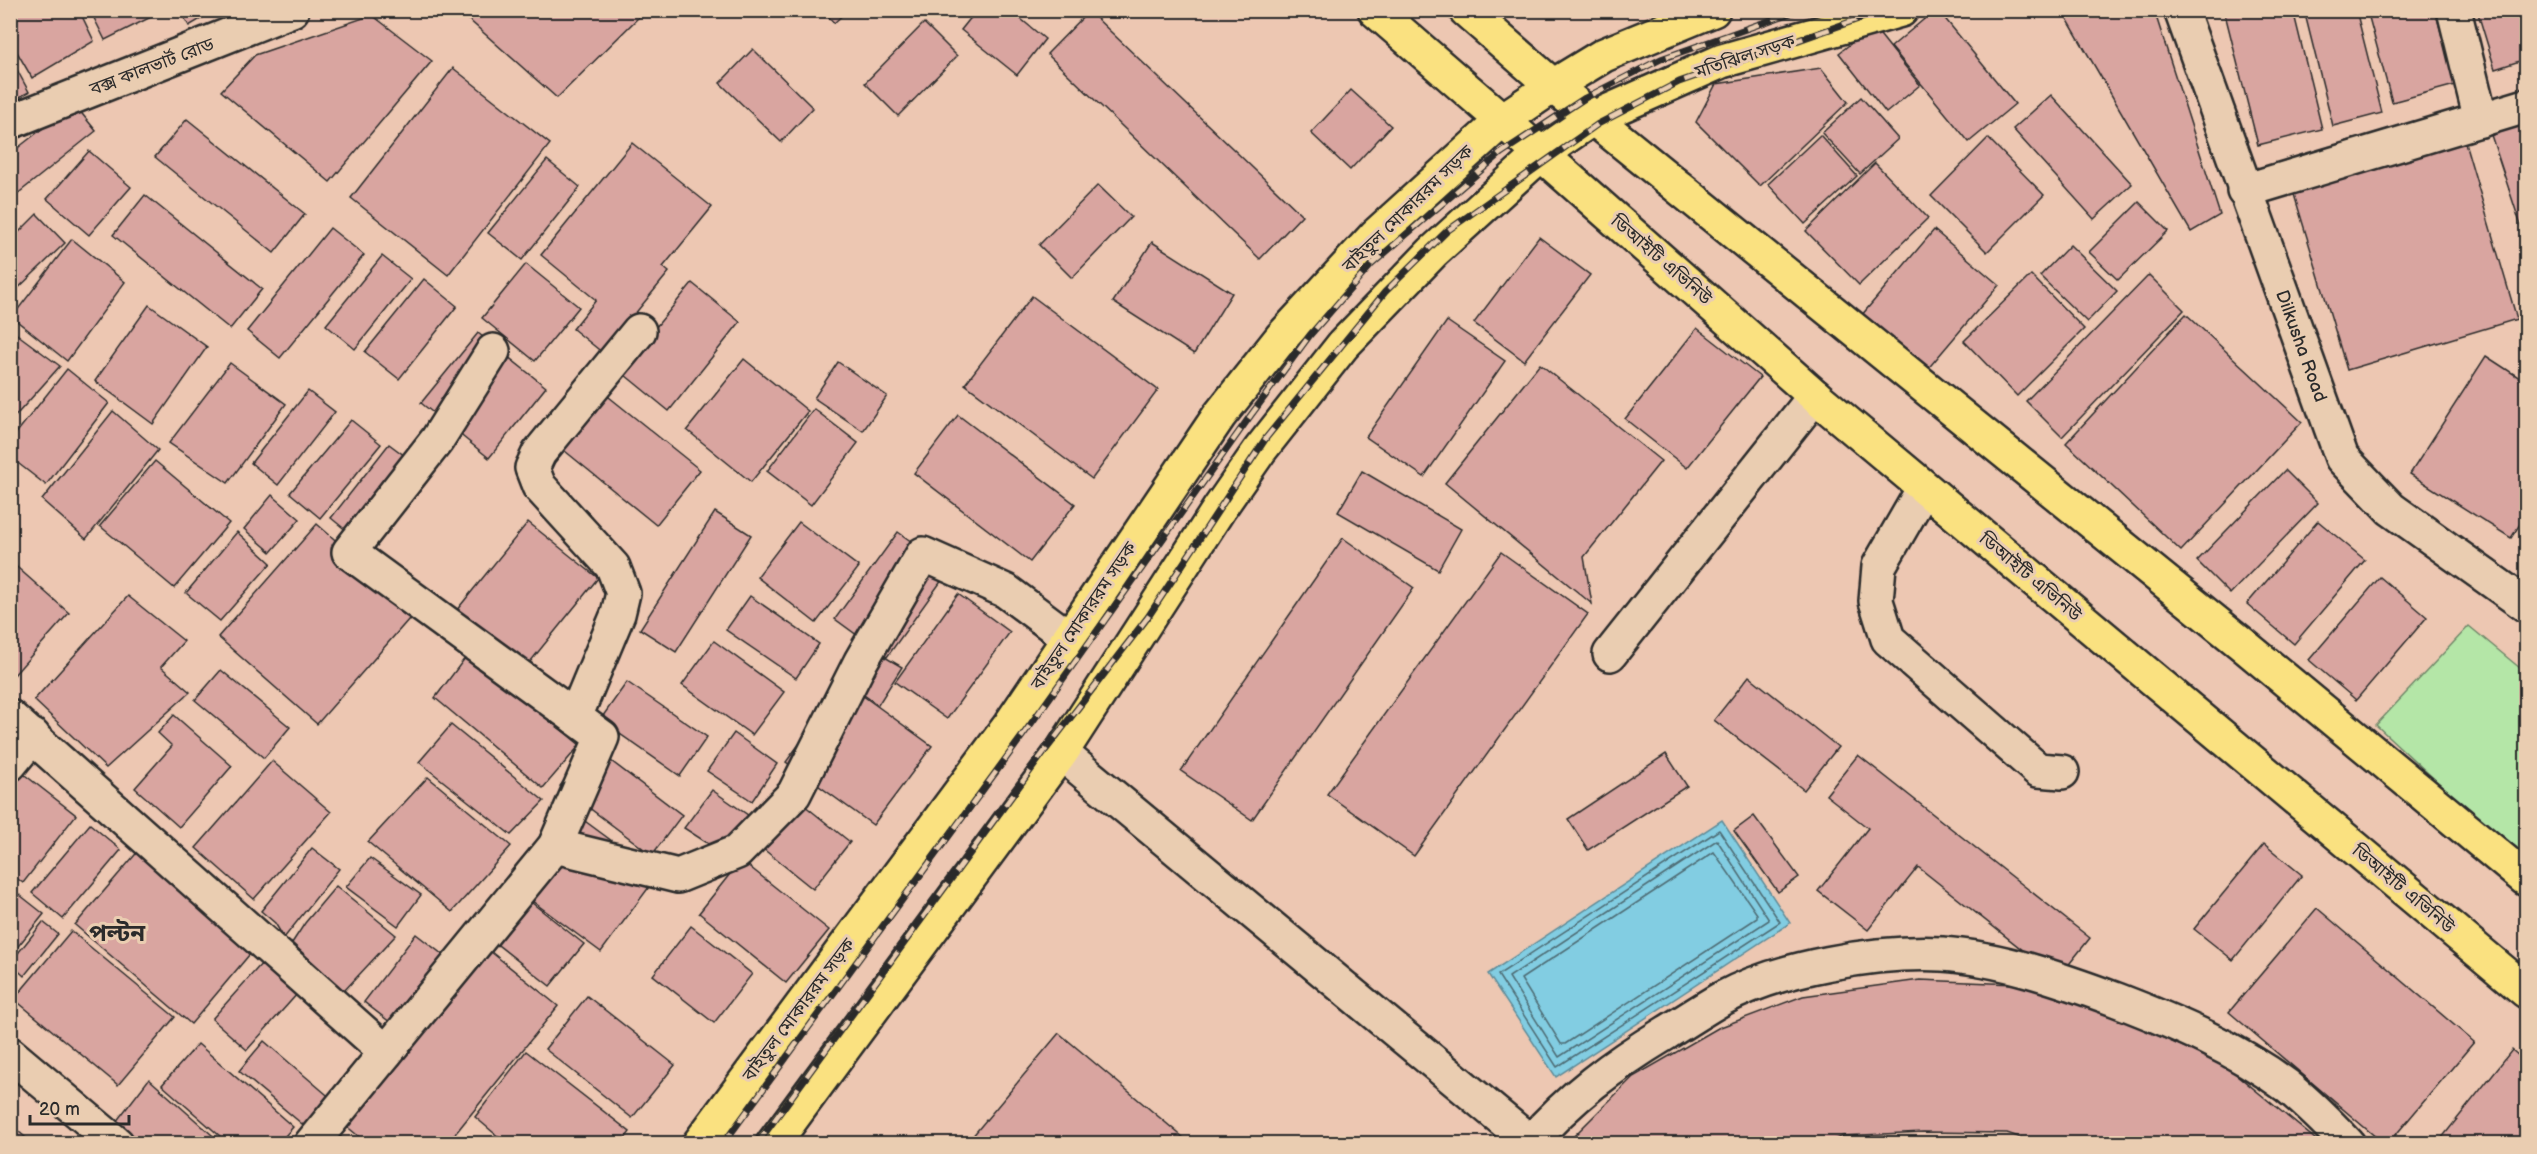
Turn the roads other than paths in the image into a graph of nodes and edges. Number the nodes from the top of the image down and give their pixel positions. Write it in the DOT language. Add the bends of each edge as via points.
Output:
graph roads {
  1 [pos="1375,10"];
  2 [pos="1466,10"];
  3 [pos="1713,10"];
  4 [pos="1901,10"];
  5 [pos="2181,10"];
  6 [pos="2454,10"];
  7 [pos="271,15"];
  8 [pos="1553,86"];
  9 [pos="2526,106"];
  10 [pos="1593,118"];
  11 [pos="1504,119"];
  12 [pos="2481,120"];
  13 [pos="10,122"];
  14 [pos="1541,154"];
  15 [pos="2244,191"];
  16 [pos="639,331"];
  17 [pos="493,351"];
  18 [pos="1815,396"];
  19 [pos="1924,488"];
  20 [pos="2526,605"];
  21 [pos="1069,638"];
  22 [pos="1610,654"];
  23 [pos="575,717"];
  24 [pos="22,726"];
  25 [pos="1061,753"];
  26 [pos="10,764"];
  27 [pos="2062,772"];
  28 [pos="555,846"];
  29 [pos="2526,879"];
  30 [pos="2526,991"];
  31 [pos="386,1052"];
  32 [pos="10,1054"];
  33 [pos="117,1143"];
  34 [pos="311,1143"];
  35 [pos="699,1143"];
  36 [pos="773,1143"];
  37 [pos="1529,1143"];
  38 [pos="2348,1143"];
  1 -- 11 [label="main road, ডিআইটি এভিনিউ"];
  2 -- 8 [label="main road"];
  3 -- 8 [label="main road" via="1604,55"];
  4 -- 10 [label="main road, মতিঝিল সড়ক" via="1722,61"];
  5 -- 15 [label="street, Dilkusha Road"];
  6 -- 12 [label="street"];
  7 -- 13 [label="street, বক্স কালভার্ট রোড"];
  8 -- 10 [label="main road"];
  8 -- 11 [label="main road, বাইতুল মোকাররম সড়ক"];
  9 -- 12 [label="street"];
  10 -- 14 [label="main road, মতিঝিল সড়ক"];
  10 -- 29 [label="main road"];
  11 -- 14 [label="main road, ডিআইটি এভিনিউ"];
  11 -- 21 [label="main road, বাইতুল মোকাররম সড়ক" via="1376,234 1281,338 1219,416"];
  12 -- 15 [label="street"];
  14 -- 18 [label="main road, ডিআইটি এভিনিউ"];
  14 -- 25 [label="main road" via="1433,252 1343,345 1219,509"];
  15 -- 20 [label="street, Dilkusha Road" via="2342,458 2391,509"];
  16 -- 23 [label="street" via="539,453 532,468 539,486 613,567 623,592 618,614"];
  17 -- 23 [label="street" via="437,441 349,552"];
  18 -- 19 [label="main road, ডিআইটি এভিনিউ"];
  18 -- 22 [label="street"];
  19 -- 27 [label="street" via="1879,566 1876,601 1888,639 2038,770"];
  19 -- 30 [label="main road, ডিআইটি এভিনিউ"];
  21 -- 28 [label="street" via="1006,591 923,554 861,661 794,794 737,852 678,876"];
  21 -- 35 [label="main road, বাইতুল মোকাররম সড়ক" via="1010,725"];
  23 -- 28 [label="street" via="602,737"];
  24 -- 26 [label="street"];
  24 -- 31 [label="street"];
  25 -- 36 [label="main road"];
  25 -- 37 [label="street"];
  28 -- 31 [label="street"];
  31 -- 34 [label="street"];
  32 -- 33 [label="street"];
  37 -- 38 [label="street" via="1580,1091 1628,1056 1723,998 1783,975 1829,963 1883,955 1943,954 1991,962 2082,987 2223,1045 2287,1087"];
}
